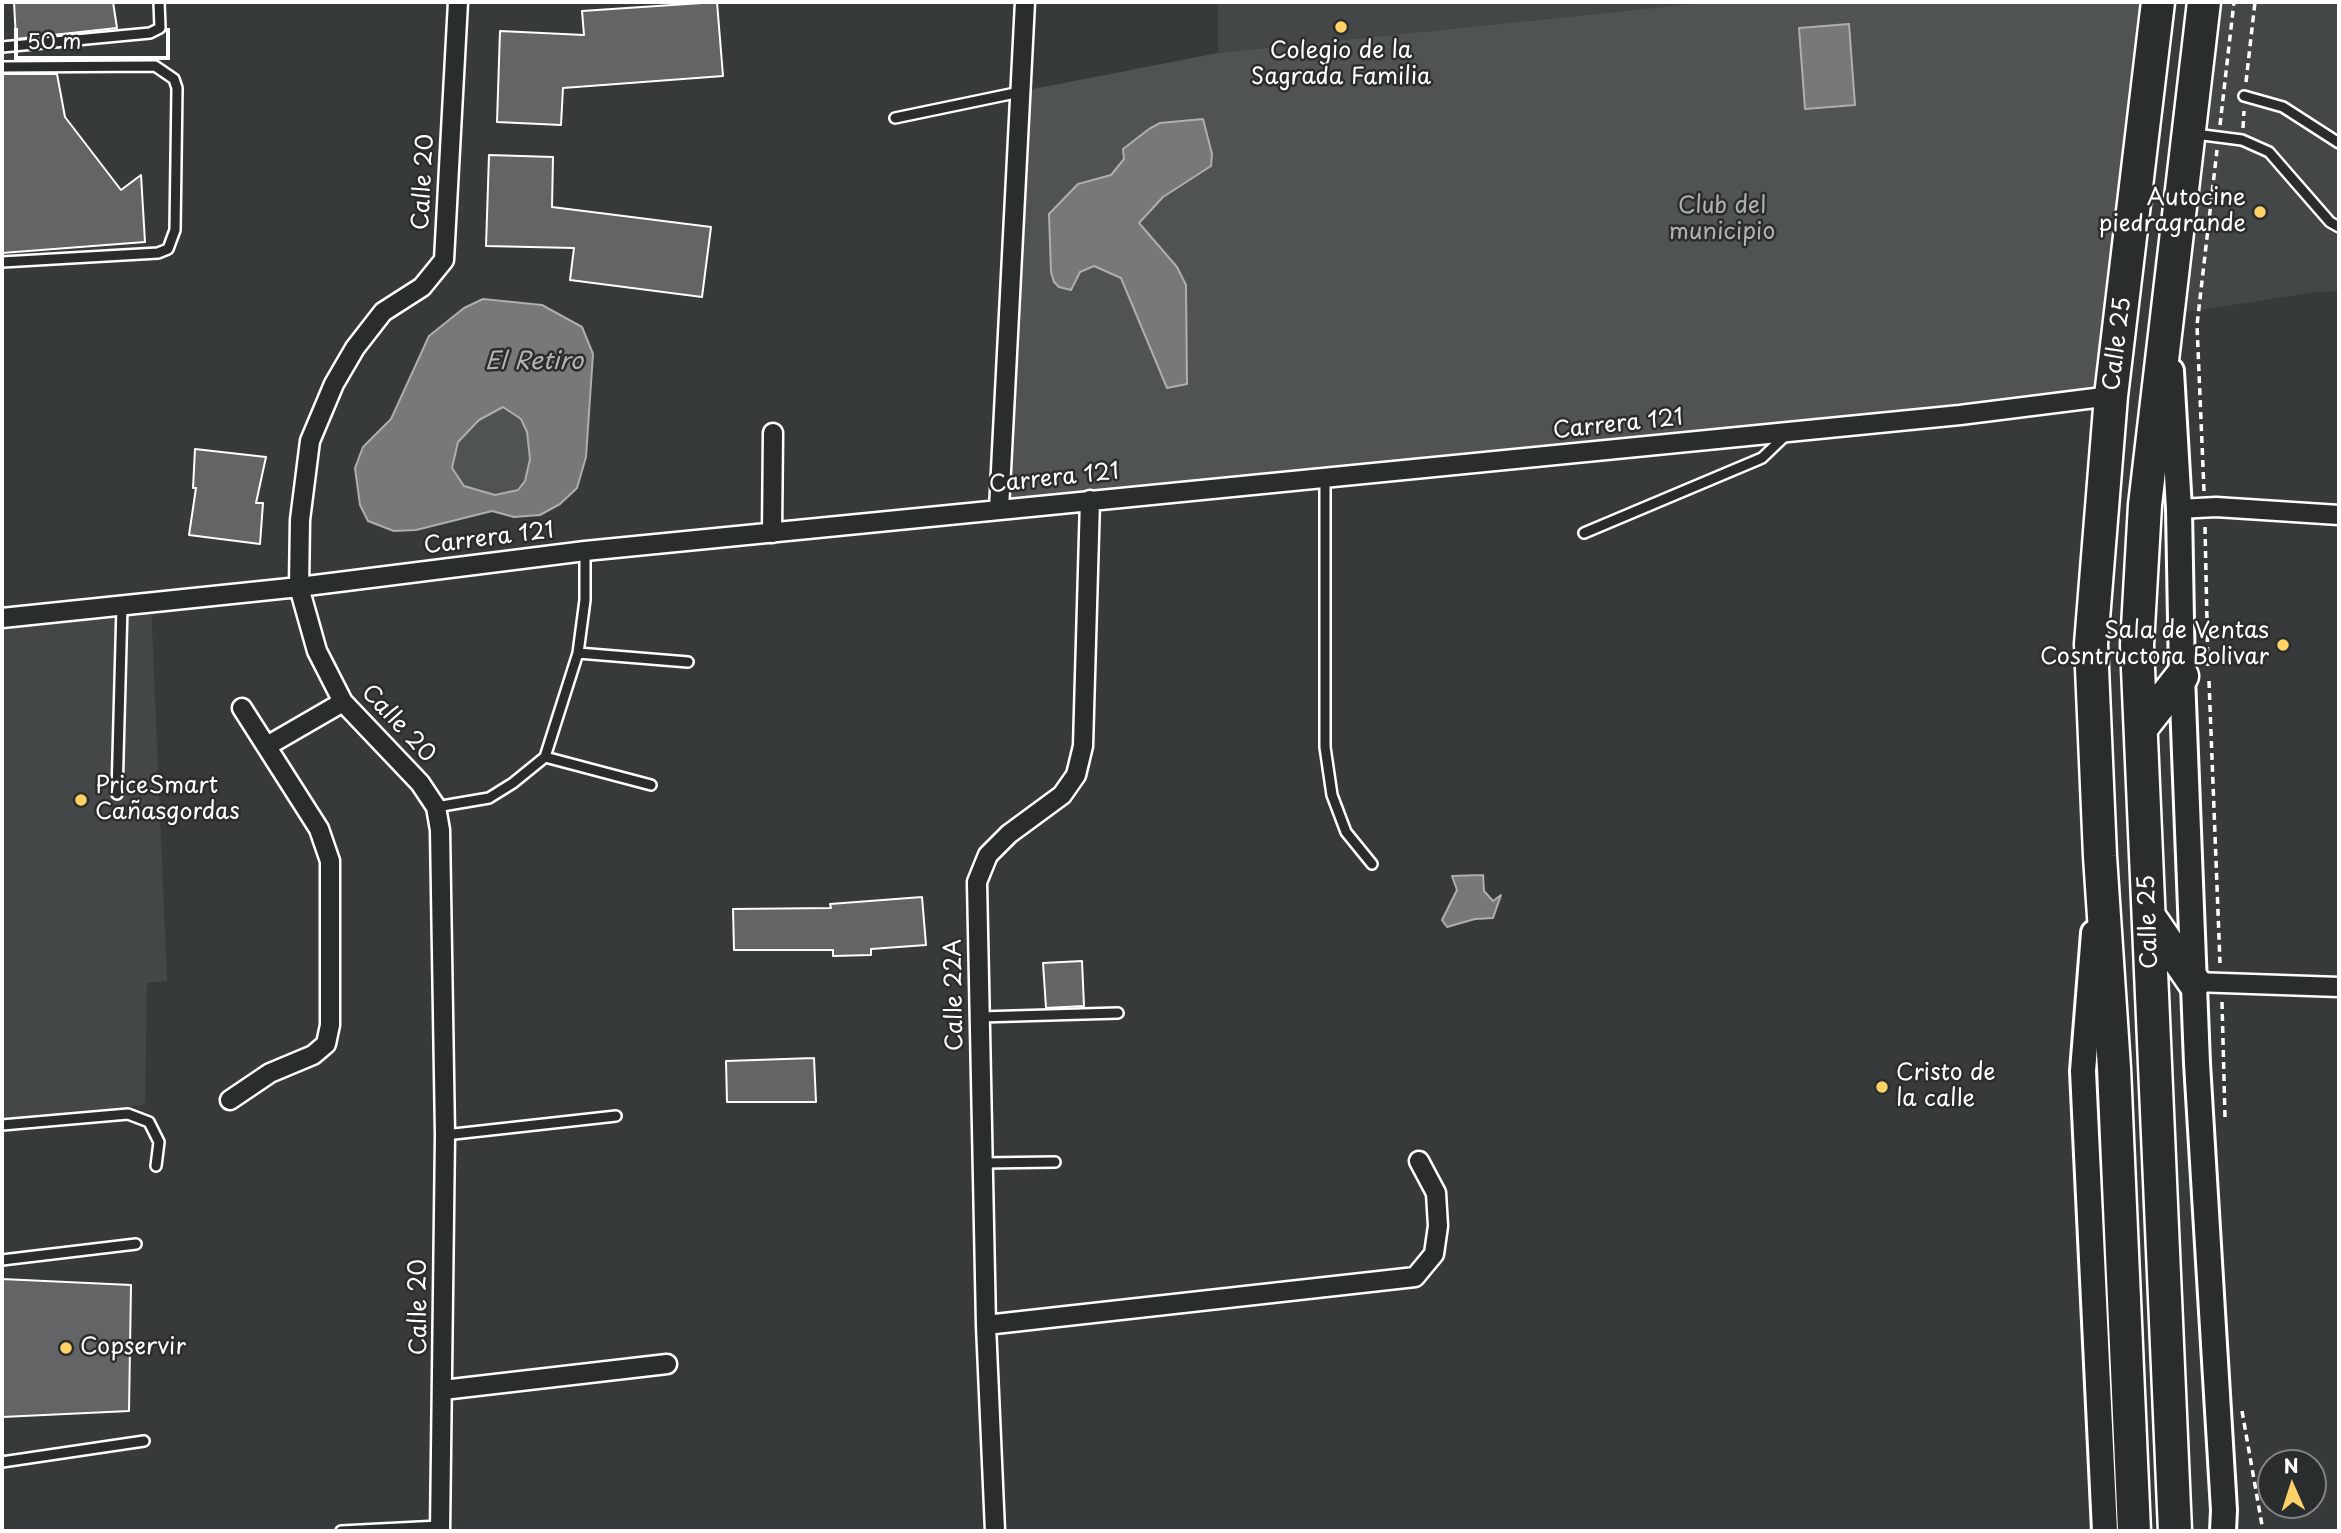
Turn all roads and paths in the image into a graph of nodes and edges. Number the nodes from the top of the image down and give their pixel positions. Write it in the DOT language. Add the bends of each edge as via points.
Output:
graph roads {
  1 [pos="159,2"];
  2 [pos="458,2"];
  3 [pos="1025,2"];
  4 [pos="2158,2"];
  5 [pos="2204,2"];
  6 [pos="2234,2"];
  7 [pos="2255,2"];
  8 [pos="2,47"];
  9 [pos="2,67"];
  10 [pos="1023,91"];
  11 [pos="2245,96"];
  12 [pos="895,118"];
  13 [pos="2204,136"];
  14 [pos="2242,140"];
  15 [pos="2339,143"];
  16 [pos="2339,227"];
  17 [pos="2,262"];
  18 [pos="2167,315"];
  19 [pos="2112,396"];
  20 [pos="773,432"];
  21 [pos="1789,432"];
  22 [pos="1325,479"];
  23 [pos="1090,500"];
  24 [pos="2205,507"];
  25 [pos="999,509"];
  26 [pos="2179,509"];
  27 [pos="2339,515"];
  28 [pos="772,533"];
  29 [pos="1584,533"];
  30 [pos="585,551"];
  31 [pos="299,587"];
  32 [pos="122,606"];
  33 [pos="2,618"];
  34 [pos="578,653"];
  35 [pos="688,662"];
  36 [pos="2182,676"];
  37 [pos="343,702"];
  38 [pos="242,708"];
  39 [pos="2141,728"];
  40 [pos="267,746"];
  41 [pos="545,757"];
  42 [pos="650,785"];
  43 [pos="117,794"];
  44 [pos="436,807"];
  45 [pos="2099,856"];
  46 [pos="1372,864"];
  47 [pos="2150,918"];
  48 [pos="2208,983"];
  49 [pos="2339,987"];
  50 [pos="1118,1013"];
  51 [pos="980,1017"];
  52 [pos="230,1100"];
  53 [pos="616,1116"];
  54 [pos="2225,1120"];
  55 [pos="2,1125"];
  56 [pos="445,1135"];
  57 [pos="1419,1161"];
  58 [pos="983,1163"];
  59 [pos="1055,1163"];
  60 [pos="156,1167"];
  61 [pos="136,1244"];
  62 [pos="2,1261"];
  63 [pos="986,1325"];
  64 [pos="667,1364"];
  65 [pos="443,1390"];
  66 [pos="2240,1400"];
  67 [pos="144,1441"];
  68 [pos="2,1462"];
  69 [pos="2226,1524"];
  70 [pos="440,1528"];
  71 [pos="341,1531"];
  72 [pos="995,1531"];
  73 [pos="2105,1531"];
  74 [pos="2134,1531"];
  75 [pos="2175,1531"];
  76 [pos="2263,1531"];
  1 -- 8 [label="lane" via="159,28 150,33"];
  2 -- 31 [label="street, Calle 20" via="444,260 422,287 383,312 334,384 310,441 300,520"];
  3 -- 10 [label="street"];
  4 -- 19 [label="highway, Calle 25"];
  5 -- 13 [label="highway, Calle 25"];
  6 -- 13 [label="path"];
  7 -- 11 [label="path"];
  9 -- 17 [label="lane" via="155,66 174,79 177,88 175,230 168,249"];
  10 -- 12 [label="lane"];
  10 -- 25 [label="street"];
  11 -- 14 [label="path"];
  11 -- 15 [label="lane" via="2283,107"];
  13 -- 14 [label="lane"];
  13 -- 18 [label="highway, Calle 25"];
  13 -- 24 [label="path" via="2197,325"];
  14 -- 16 [label="lane" via="2269,152"];
  18 -- 26 [label="main road, Calle 25"];
  18 -- 39 [label="highway, Calle 25" via="2145,505 2137,645"];
  19 -- 21 [label="street, Carrera 121"];
  19 -- 45 [label="highway, Calle 25" via="2091,643"];
  20 -- 28 [label="street"];
  21 -- 22 [label="street, Carrera 121"];
  21 -- 29 [label="lane" via="1762,458"];
  22 -- 23 [label="street, Carrera 121"];
  22 -- 46 [label="lane" via="1325,747 1332,795 1346,832"];
  23 -- 25 [label="street, Carrera 121"];
  23 -- 51 [label="street, Calle 22A" via="1083,746 1076,775 1062,795 988,855 977,882"];
  24 -- 26 [label="street"];
  24 -- 27 [label="street"];
  24 -- 48 [label="path"];
  25 -- 28 [label="street, Carrera 121"];
  26 -- 36 [label="main road, Calle 25"];
  28 -- 30 [label="street, Carrera 121"];
  30 -- 31 [label="street, Carrera 121"];
  30 -- 34 [label="lane"];
  31 -- 32 [label="street, Carrera 121"];
  31 -- 37 [label="street, Calle 20" via="317,651"];
  32 -- 33 [label="street, Carrera 121"];
  32 -- 43 [label="lane"];
  34 -- 35 [label="lane"];
  34 -- 41 [label="lane"];
  36 -- 39 [label="highway"];
  36 -- 48 [label="main road, Calle 25"];
  37 -- 40 [label="street"];
  37 -- 44 [label="street, Calle 20" via="420,783"];
  38 -- 40 [label="street"];
  39 -- 47 [label="highway, Calle 25"];
  40 -- 52 [label="street" via="319,829 330,861 330,1025 327,1044 313,1055 270,1073"];
  41 -- 42 [label="lane"];
  41 -- 44 [label="lane" via="489,797"];
  44 -- 56 [label="street, Calle 20"];
  45 -- 73 [label="main road, Calle 25" via="2083,1071"];
  45 -- 74 [label="highway, Calle 25" via="2114,1068"];
  47 -- 48 [label="highway"];
  47 -- 75 [label="highway, Calle 25"];
  48 -- 49 [label="street"];
  48 -- 54 [label="path"];
  48 -- 69 [label="main road, Calle 25"];
  50 -- 51 [label="lane"];
  51 -- 58 [label="street, Calle 22A"];
  53 -- 56 [label="lane"];
  55 -- 60 [label="lane" via="128,1114 149,1122 159,1142"];
  56 -- 65 [label="street, Calle 20"];
  57 -- 63 [label="street" via="1436,1193 1438,1226 1434,1254 1415,1277"];
  58 -- 59 [label="lane"];
  58 -- 63 [label="street, Calle 22A"];
  61 -- 62 [label="lane"];
  63 -- 72 [label="street, Calle 22A"];
  64 -- 65 [label="street"];
  65 -- 70 [label="street, Calle 20"];
  66 -- 76 [label="path"];
  67 -- 68 [label="lane"];
  70 -- 71 [label="lane"];
}
